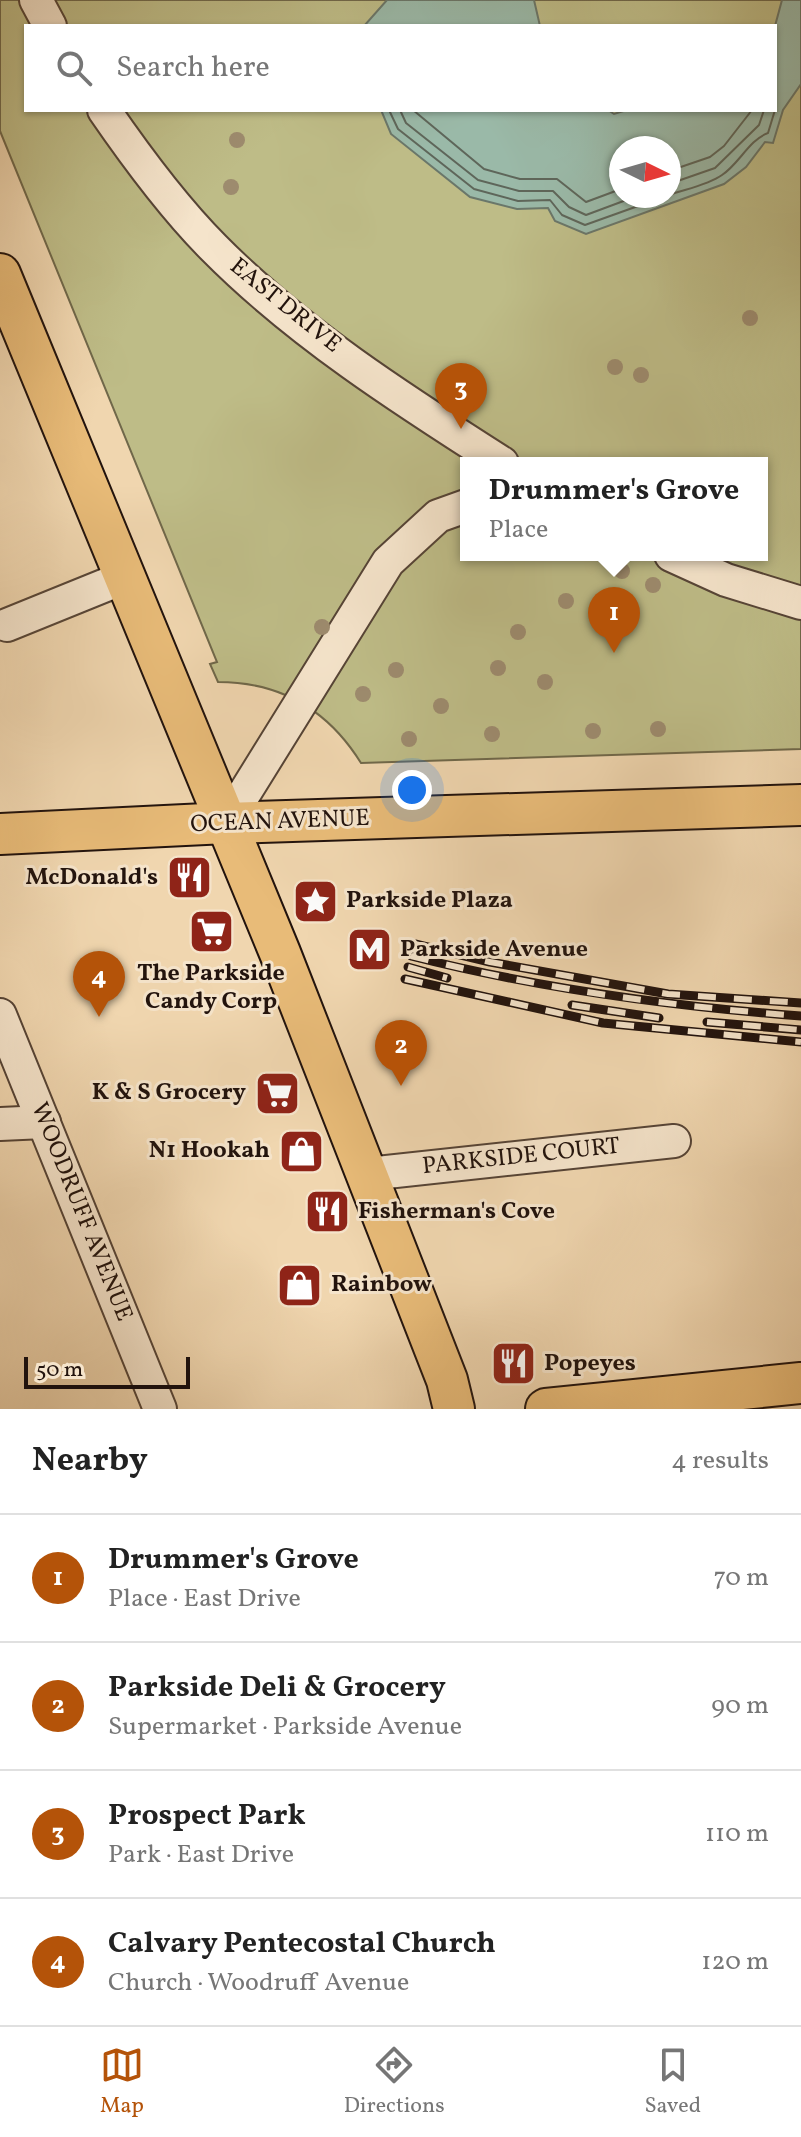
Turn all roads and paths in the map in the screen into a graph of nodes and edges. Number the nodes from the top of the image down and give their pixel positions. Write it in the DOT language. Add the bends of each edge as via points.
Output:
graph roads {
  1 [pos="36,0"];
  2 [pos="49,24"];
  3 [pos="105,112"];
  4 [pos="0,274"];
  5 [pos="493,457"];
  6 [pos="460,508"];
  7 [pos="684,561"];
  8 [pos="123,578"];
  9 [pos="801,603"];
  10 [pos="7,625"];
  11 [pos="801,805"];
  12 [pos="226,823"];
  13 [pos="0,834"];
  14 [pos="0,1015"];
  15 [pos="44,1122"];
  16 [pos="0,1124"];
  17 [pos="674,1141"];
  18 [pos="368,1174"];
  19 [pos="782,1393"];
  20 [pos="160,1409"];
  21 [pos="454,1409"];
  22 [pos="546,1409"];
  1 -- 2 [label="street"];
  3 -- 5 [label="street, EAST DRIVE" via="215,249 317,336"];
  4 -- 8 [label="main road"];
  6 -- 12 [label="street" via="438,516 388,562"];
  7 -- 9 [label="street"];
  8 -- 10 [label="street"];
  8 -- 12 [label="main road"];
  11 -- 12 [label="main road, OCEAN AVENUE"];
  12 -- 13 [label="main road, OCEAN AVENUE"];
  12 -- 18 [label="main road"];
  14 -- 15 [label="street, WOODRUFF AVENUE"];
  15 -- 16 [label="street"];
  15 -- 20 [label="street, WOODRUFF AVENUE"];
  17 -- 18 [label="street, PARKSIDE COURT"];
  18 -- 21 [label="main road"];
  19 -- 22 [label="main road"];
}
